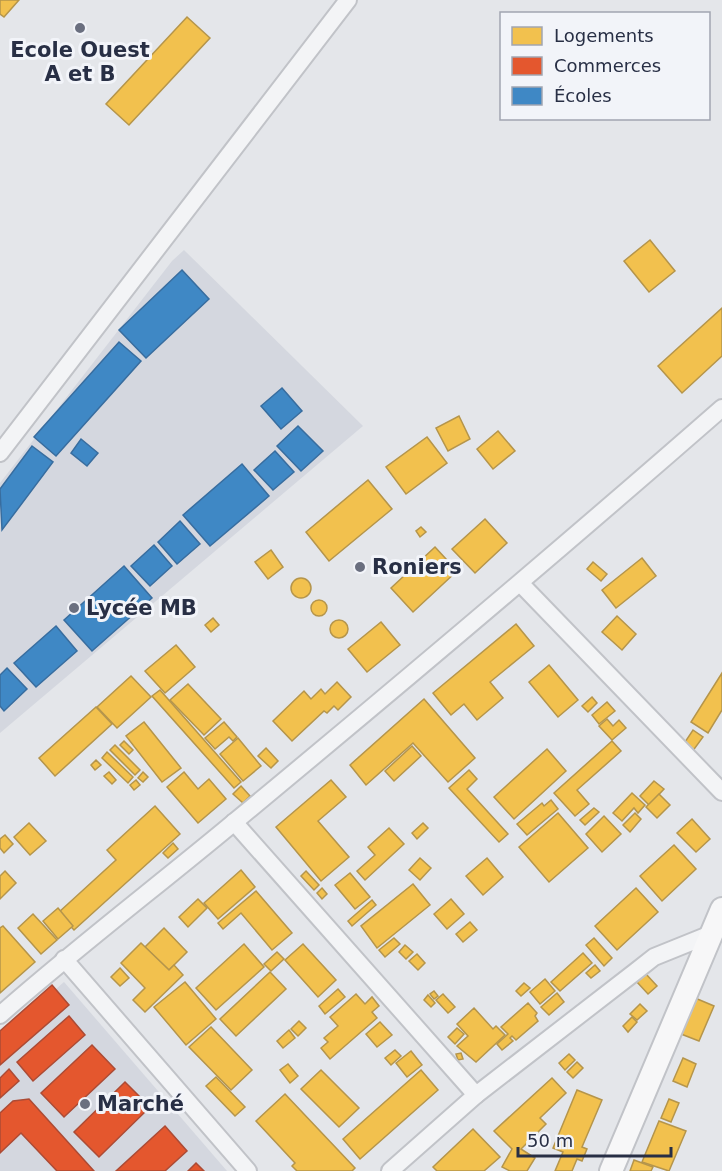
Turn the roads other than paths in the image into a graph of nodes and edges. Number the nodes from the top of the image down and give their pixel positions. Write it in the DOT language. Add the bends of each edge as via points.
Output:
graph roads {
  1 [pos="348,0"];
  2 [pos="722,408"];
  3 [pos="0,453"];
  4 [pos="521,584"];
  5 [pos="722,792"];
  6 [pos="234,822"];
  7 [pos="722,909"];
  8 [pos="711,934"];
  9 [pos="64,959"];
  10 [pos="0,1015"];
  11 [pos="476,1095"];
  12 [pos="248,1171"];
  13 [pos="390,1171"];
  14 [pos="611,1171"];
  1 -- 3 [label="street"];
  2 -- 4 [label="street"];
  4 -- 5 [label="street"];
  4 -- 6 [label="street"];
  6 -- 9 [label="street"];
  6 -- 11 [label="street"];
  7 -- 8 [label="main road"];
  8 -- 11 [label="street" via="654,957"];
  8 -- 14 [label="main road"];
  9 -- 10 [label="street"];
  9 -- 12 [label="street"];
  11 -- 13 [label="street"];
}
